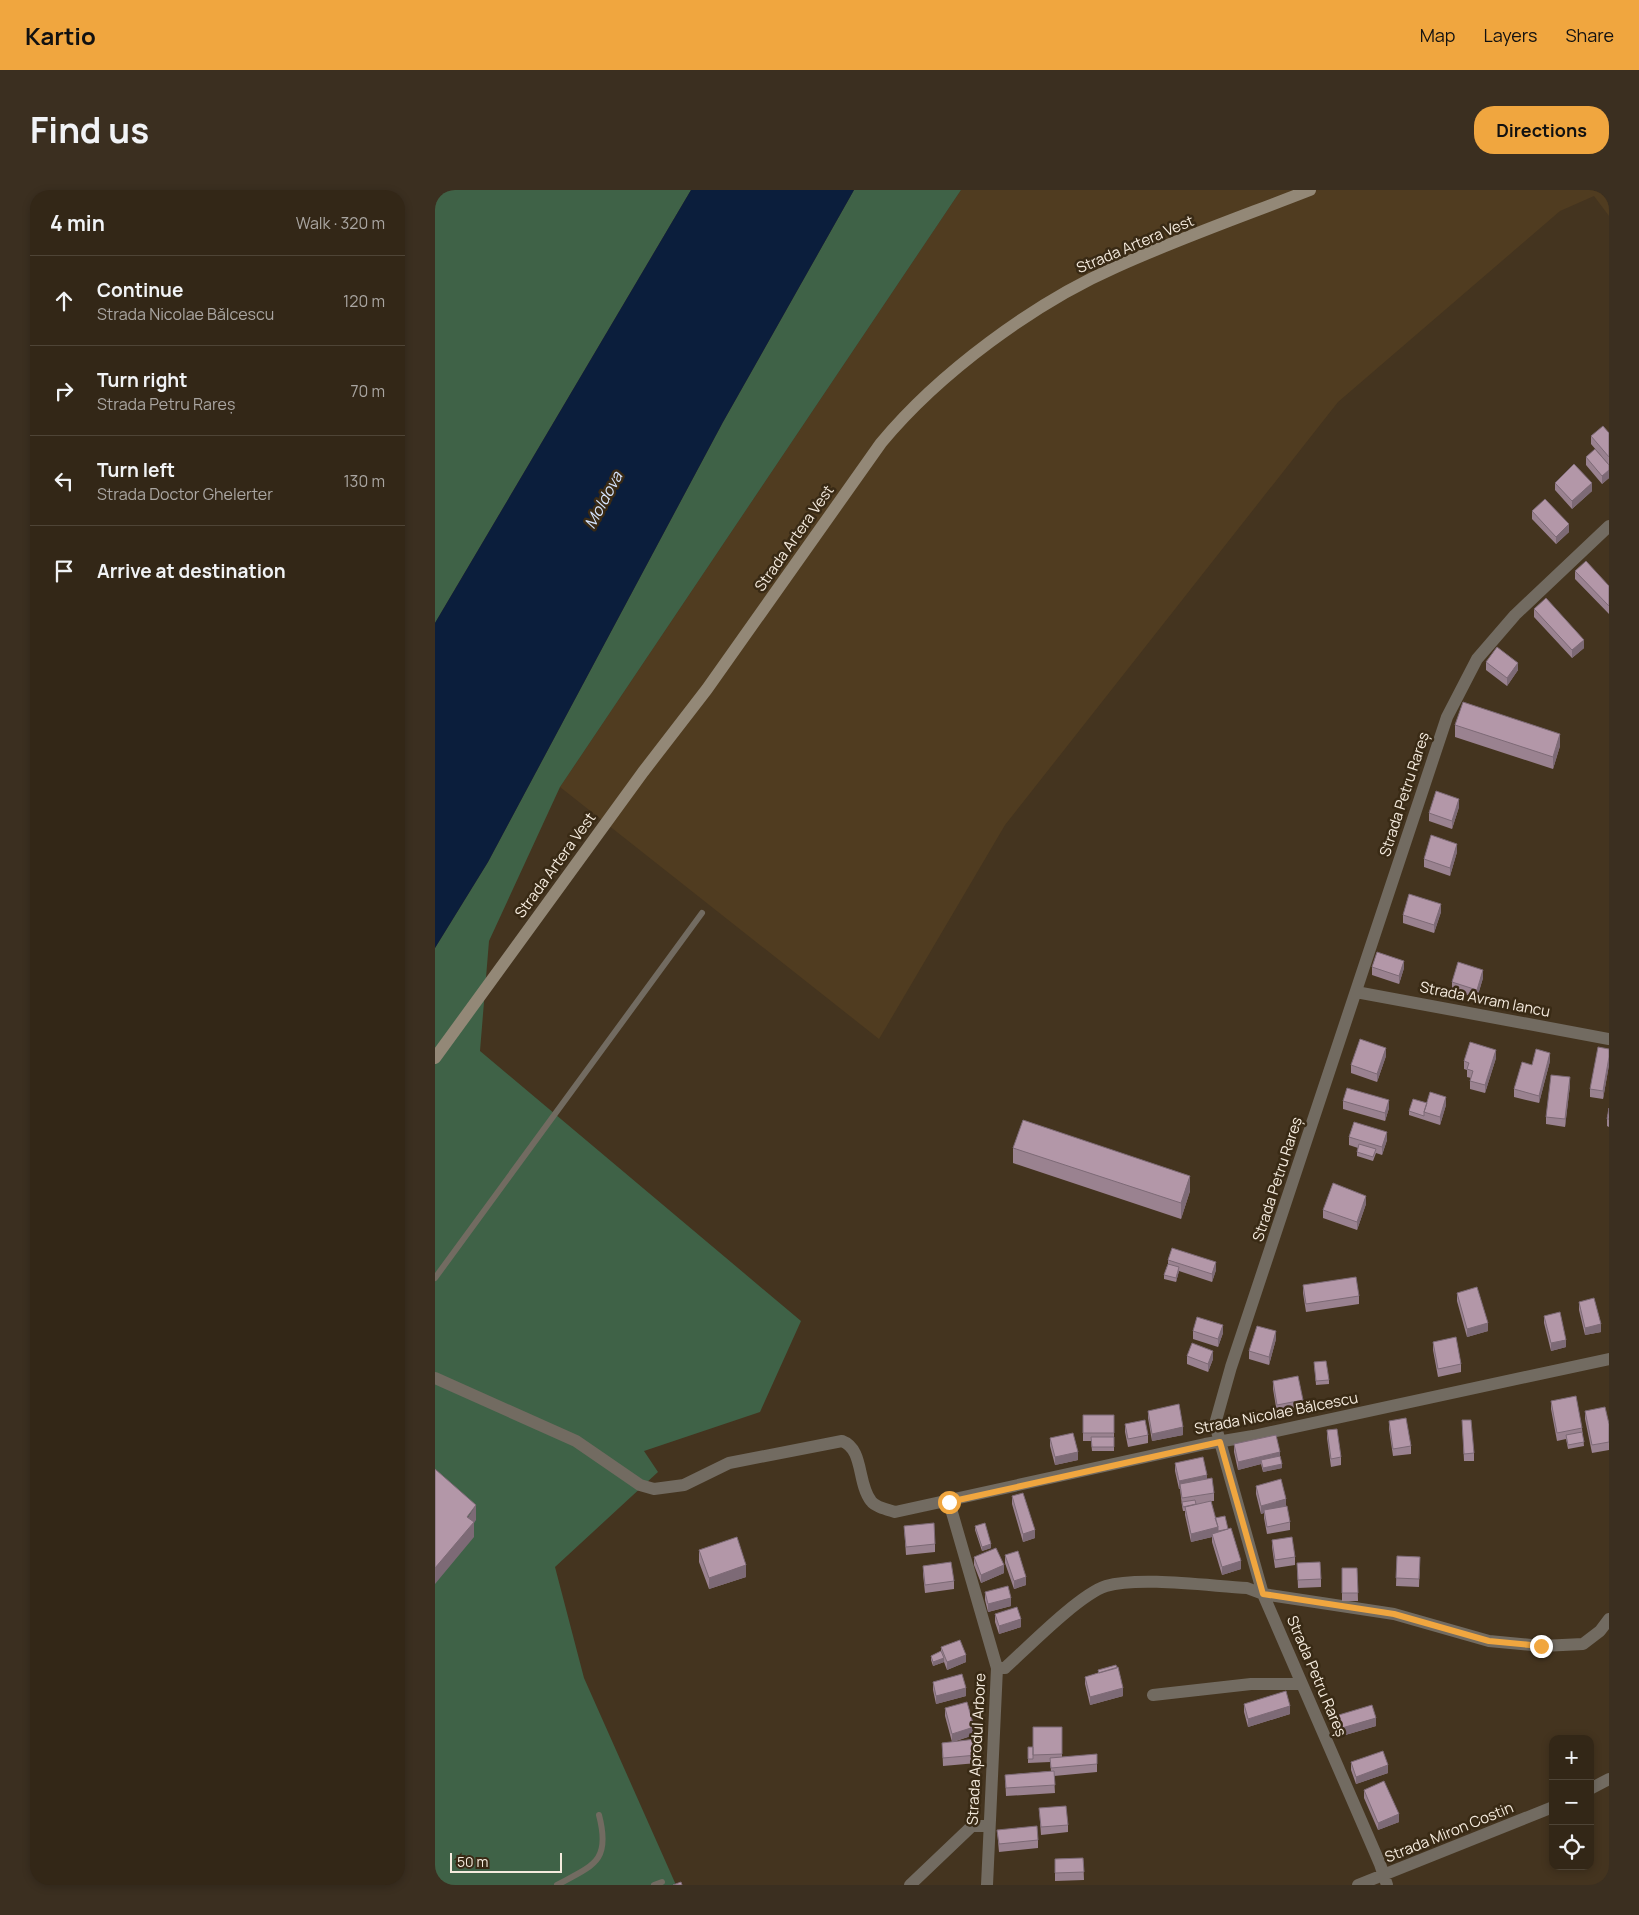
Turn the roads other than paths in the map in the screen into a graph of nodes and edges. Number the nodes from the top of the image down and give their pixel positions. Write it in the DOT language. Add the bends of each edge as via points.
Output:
graph roads {
  1 [pos="1311,190"];
  2 [pos="1293,193"];
  3 [pos="1609,526"];
  4 [pos="702,913"];
  5 [pos="1356,992"];
  6 [pos="1609,1039"];
  7 [pos="435,1058"];
  8 [pos="435,1278"];
  9 [pos="1609,1359"];
  10 [pos="435,1378"];
  11 [pos="1220,1442"];
  12 [pos="949,1502"];
  13 [pos="1263,1594"];
  14 [pos="1609,1619"];
  15 [pos="997,1668"];
  16 [pos="1302,1684"];
  17 [pos="1153,1696"];
  18 [pos="1609,1779"];
  19 [pos="1594,1787"];
  20 [pos="1549,1809"];
  21 [pos="599,1815"];
  22 [pos="989,1826"];
  23 [pos="1385,1880"];
  24 [pos="662,1882"];
  25 [pos="557,1885"];
  26 [pos="654,1885"];
  27 [pos="910,1885"];
  28 [pos="987,1885"];
  29 [pos="1358,1885"];
  1 -- 2 [label="main road, Strada Artera Vest"];
  2 -- 7 [label="main road, Strada Artera Vest" via="1116,267 1070,290 1018,323 961,366 902,418 881,443 707,690 643,772"];
  3 -- 5 [label="street, Strada Petru Rareș" via="1515,615 1477,659 1447,717"];
  4 -- 8 [label="lane"];
  5 -- 6 [label="street, Strada Avram Iancu"];
  5 -- 11 [label="street, Strada Petru Rareș" via="1231,1367 1215,1424"];
  9 -- 11 [label="street, Strada Nicolae Bălcescu"];
  10 -- 12 [label="street, Strada Nicolae Bălcescu" via="576,1441 640,1484 654,1488 684,1485 729,1463 842,1441 851,1444 854,1450 863,1488 872,1503 895,1512"];
  11 -- 12 [label="street, Strada Nicolae Bălcescu"];
  11 -- 13 [label="street, Strada Petru Rareș"];
  12 -- 15 [label="street, Strada Aprodul Arbore"];
  13 -- 14 [label="street" via="1394,1614 1489,1641 1541,1646 1583,1644"];
  13 -- 15 [label="street" via="1247,1588 1189,1585 1143,1583 1105,1586 1075,1605 1005,1668"];
  13 -- 16 [label="street, Strada Petru Rareș"];
  15 -- 22 [label="street, Strada Aprodul Arbore"];
  16 -- 17 [label="street" via="1251,1684"];
  16 -- 23 [label="street, Strada Petru Rareș"];
  18 -- 19 [label="street"];
  20 -- 23 [label="street, Strada Miron Costin"];
  21 -- 25 [label="lane" via="604,1836 601,1856 587,1869"];
  22 -- 27 [label="street" via="972,1826"];
  22 -- 28 [label="street, Strada Aprodul Arbore"];
  23 -- 29 [label="street, Strada Miron Costin"];
  24 -- 26 [label="lane"];
}
